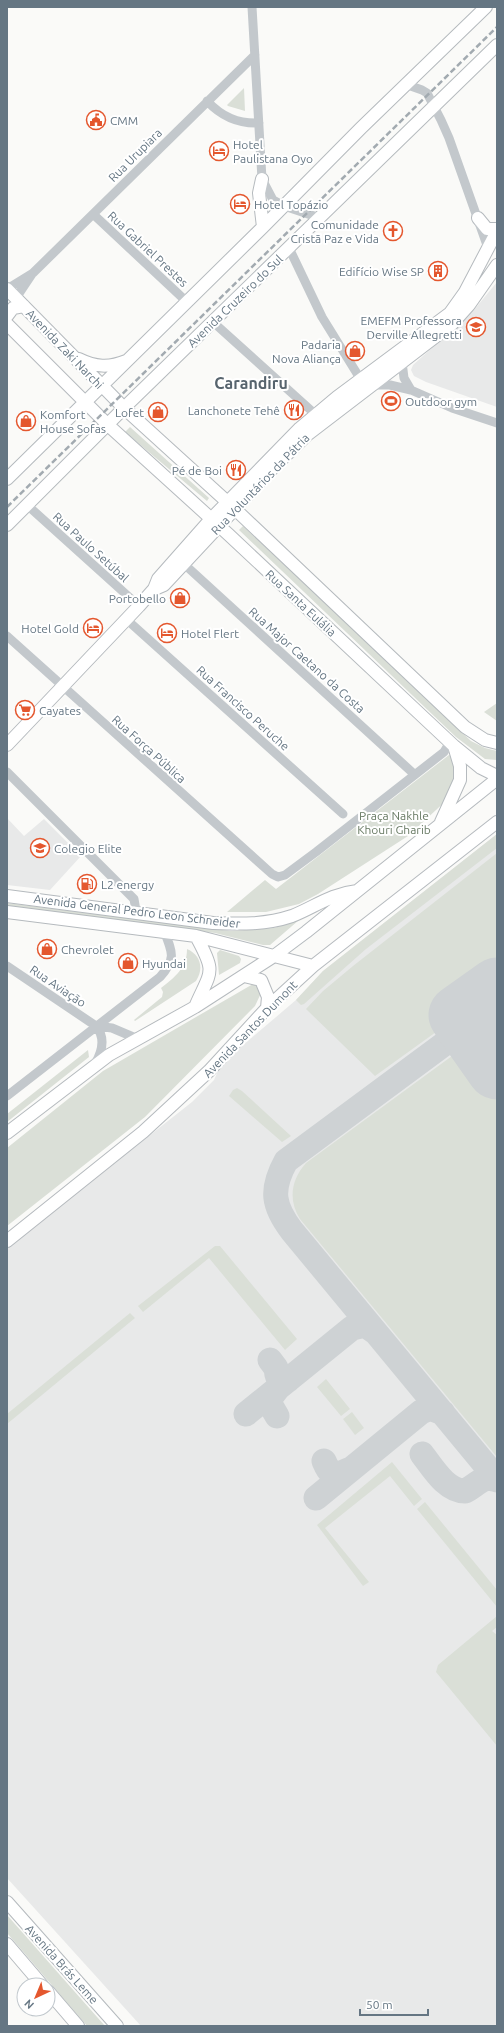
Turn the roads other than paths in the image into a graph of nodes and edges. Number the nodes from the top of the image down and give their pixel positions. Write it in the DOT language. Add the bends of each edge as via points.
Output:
graph roads {
  1 [pos="252,7"];
  2 [pos="486,7"];
  3 [pos="497,45"];
  4 [pos="255,55"];
  5 [pos="406,84"];
  6 [pos="207,101"];
  7 [pos="434,106"];
  8 [pos="259,123"];
  9 [pos="262,179"];
  10 [pos="284,206"];
  11 [pos="92,214"];
  12 [pos="320,218"];
  13 [pos="478,218"];
  14 [pos="263,227"];
  15 [pos="497,230"];
  16 [pos="290,248"];
  17 [pos="488,248"];
  18 [pos="497,265"];
  19 [pos="33,273"];
  20 [pos="484,282"];
  21 [pos="7,289"];
  22 [pos="20,302"];
  23 [pos="186,302"];
  24 [pos="7,316"];
  25 [pos="213,322"];
  26 [pos="7,323"];
  27 [pos="70,353"];
  28 [pos="128,361"];
  29 [pos="402,362"];
  30 [pos="366,382"];
  31 [pos="102,386"];
  32 [pos="411,390"];
  33 [pos="85,402"];
  34 [pos="124,408"];
  35 [pos="315,414"];
  36 [pos="497,423"];
  37 [pos="108,425"];
  38 [pos="303,431"];
  39 [pos="7,479"];
  40 [pos="27,505"];
  41 [pos="231,506"];
  42 [pos="215,523"];
  43 [pos="7,525"];
  44 [pos="184,564"];
  45 [pos="154,589"];
  46 [pos="139,606"];
  47 [pos="126,619"];
  48 [pos="7,636"];
  49 [pos="63,686"];
  50 [pos="497,743"];
  51 [pos="452,744"];
  52 [pos="7,745"];
  53 [pos="7,772"];
  54 [pos="414,774"];
  55 [pos="497,777"];
  56 [pos="343,814"];
  57 [pos="497,822"];
  58 [pos="438,826"];
  59 [pos="357,891"];
  60 [pos="7,896"];
  61 [pos="136,911"];
  62 [pos="7,912"];
  63 [pos="164,931"];
  64 [pos="196,936"];
  65 [pos="274,956"];
  66 [pos="7,966"];
  67 [pos="313,966"];
  68 [pos="244,976"];
  69 [pos="195,1007"];
  70 [pos="267,1008"];
  71 [pos="96,1026"];
  72 [pos="138,1038"];
  73 [pos="95,1064"];
  74 [pos="7,1096"];
  75 [pos="7,1133"];
  76 [pos="7,1241"];
  77 [pos="7,1902"];
  78 [pos="7,1944"];
  79 [pos="35,1977"];
  80 [pos="56,2001"];
  81 [pos="75,2024"];
  82 [pos="117,2026"];
  1 -- 4 [label="street"];
  2 -- 5 [label="main road"];
  3 -- 7 [label="main road, Avenida Cruzeiro do Sul"];
  4 -- 6 [label="street, Rua Urupiara"];
  4 -- 8 [label="street"];
  5 -- 7 [label="street" via="422,90"];
  5 -- 10 [label="main road"];
  6 -- 8 [label="street" via="225,117"];
  6 -- 11 [label="street, Rua Urupiara"];
  7 -- 12 [label="main road, Avenida Cruzeiro do Sul"];
  7 -- 13 [label="street" via="450,138"];
  8 -- 9 [label="street"];
  9 -- 10 [label="street" via="269,195"];
  9 -- 14 [label="main road" via="259,193"];
  10 -- 12 [label="street"];
  10 -- 14 [label="main road"];
  11 -- 19 [label="street, Rua Urupiara"];
  11 -- 23 [label="street, Rua Gabriel Prestes"];
  12 -- 16 [label="main road, Avenida Cruzeiro do Sul"];
  13 -- 15 [label="main road" via="487,229"];
  13 -- 17 [label="street"];
  14 -- 23 [label="main road"];
  15 -- 17 [label="main road, Rua Voluntários da Pátria"];
  16 -- 25 [label="main road, Avenida Cruzeiro do Sul"];
  16 -- 30 [label="street" via="322,317"];
  17 -- 20 [label="main road"];
  17 -- 30 [label="main road, Rua Voluntários da Pátria" via="465,292 450,313"];
  18 -- 20 [label="main road, Rua Voluntários da Pátria"];
  19 -- 21 [label="street, Rua Urupiara"];
  19 -- 22 [label="street, Rua Urupiara"];
  20 -- 29 [label="main road, Rua Voluntários da Pátria" via="469,305 452,324"];
  21 -- 22 [label="main road, Avenida Zaki Narchi"];
  22 -- 24 [label="main road"];
  22 -- 27 [label="main road, Avenida Zaki Narchi"];
  23 -- 28 [label="main road"];
  25 -- 34 [label="main road, Avenida Cruzeiro do Sul"];
  25 -- 35 [label="street"];
  26 -- 33 [label="main road, Avenida Zaki Narchi"];
  27 -- 28 [label="main road" via="88,364 102,366"];
  27 -- 31 [label="main road, Avenida Zaki Narchi"];
  28 -- 31 [label="main road"];
  29 -- 30 [label="main road, Rua Voluntários da Pátria"];
  29 -- 32 [label="street" via="404,378"];
  30 -- 32 [label="street"];
  30 -- 35 [label="main road, Rua Voluntários da Pátria"];
  30 -- 38 [label="main road, Rua Voluntários da Pátria"];
  31 -- 33 [label="main road"];
  31 -- 34 [label="main road, Avenida Zaki Narchi"];
  32 -- 36 [label="street" via="452,408"];
  33 -- 37 [label="main road, Avenida Zaki Narchi"];
  33 -- 39 [label="main road"];
  34 -- 37 [label="main road, Avenida Cruzeiro do Sul"];
  34 -- 41 [label="main road, Rua Santa Eulália"];
  35 -- 38 [label="main road, Rua Voluntários da Pátria"];
  37 -- 40 [label="main road, Avenida Cruzeiro do Sul"];
  37 -- 42 [label="main road, Rua Santa Eulália"];
  38 -- 41 [label="main road, Rua Voluntários da Pátria"];
  40 -- 43 [label="main road, Avenida Cruzeiro do Sul"];
  40 -- 46 [label="street, Rua Paulo Setúbal"];
  41 -- 42 [label="main road, Rua Voluntários da Pátria"];
  41 -- 50 [label="main road, Rua Santa Eulália" via="470,731 485,740"];
  42 -- 44 [label="main road, Rua Voluntários da Pátria"];
  42 -- 45 [label="main road, Rua Voluntários da Pátria" via="158,579"];
  42 -- 51 [label="main road, Rua Santa Eulália"];
  44 -- 45 [label="main road, Rua Voluntários da Pátria" via="164,585"];
  44 -- 54 [label="street, Rua Major Caetano da Costa"];
  45 -- 46 [label="main road, Rua Voluntários da Pátria"];
  46 -- 47 [label="main road, Rua Voluntários da Pátria"];
  47 -- 49 [label="main road, Rua Voluntários da Pátria"];
  47 -- 56 [label="street, Rua Francisco Peruche"];
  48 -- 49 [label="street, Rua Força Pública"];
  49 -- 52 [label="main road, Rua Voluntários da Pátria"];
  49 -- 54 [label="street, Rua Força Pública" via="201,812 278,877 316,852"];
  51 -- 54 [label="street"];
  51 -- 55 [label="main road, Rua Santa Eulália" via="481,768"];
  51 -- 58 [label="main road" via="460,766 460,780"];
  53 -- 61 [label="street" via="134,899"];
  55 -- 58 [label="main road"];
  57 -- 67 [label="main road, Avenida Santos Dumont"];
  58 -- 59 [label="main road"];
  59 -- 61 [label="main road, Avenida General Pedro Leon Schneider" via="343,893 293,915 262,923 213,923"];
  59 -- 65 [label="main road"];
  60 -- 61 [label="main road, Avenida General Pedro Leon Schneider"];
  62 -- 63 [label="main road, Avenida General Pedro Leon Schneider"];
  63 -- 64 [label="main road, Avenida General Pedro Leon Schneider"];
  63 -- 71 [label="street" via="171,948 172,959 169,967 160,977"];
  64 -- 65 [label="main road, Avenida General Pedro Leon Schneider"];
  64 -- 69 [label="main road" via="210,963 210,972"];
  65 -- 67 [label="main road, Avenida General Pedro Leon Schneider"];
  65 -- 68 [label="main road"];
  66 -- 71 [label="street, Rua Aviação"];
  67 -- 70 [label="main road, Avenida Santos Dumont"];
  68 -- 69 [label="main road"];
  68 -- 70 [label="main road" via="261,980 268,997"];
  69 -- 72 [label="main road"];
  70 -- 76 [label="main road, Avenida Santos Dumont" via="209,1071 148,1127"];
  71 -- 72 [label="street, Rua Aviação" via="112,1028"];
  71 -- 73 [label="street" via="102,1042 100,1057"];
  71 -- 74 [label="street"];
  72 -- 73 [label="main road"];
  73 -- 75 [label="main road"];
  77 -- 82 [label="main road, Avenida Brás Leme"];
  78 -- 79 [label="main road"];
  80 -- 81 [label="main road"];
}
